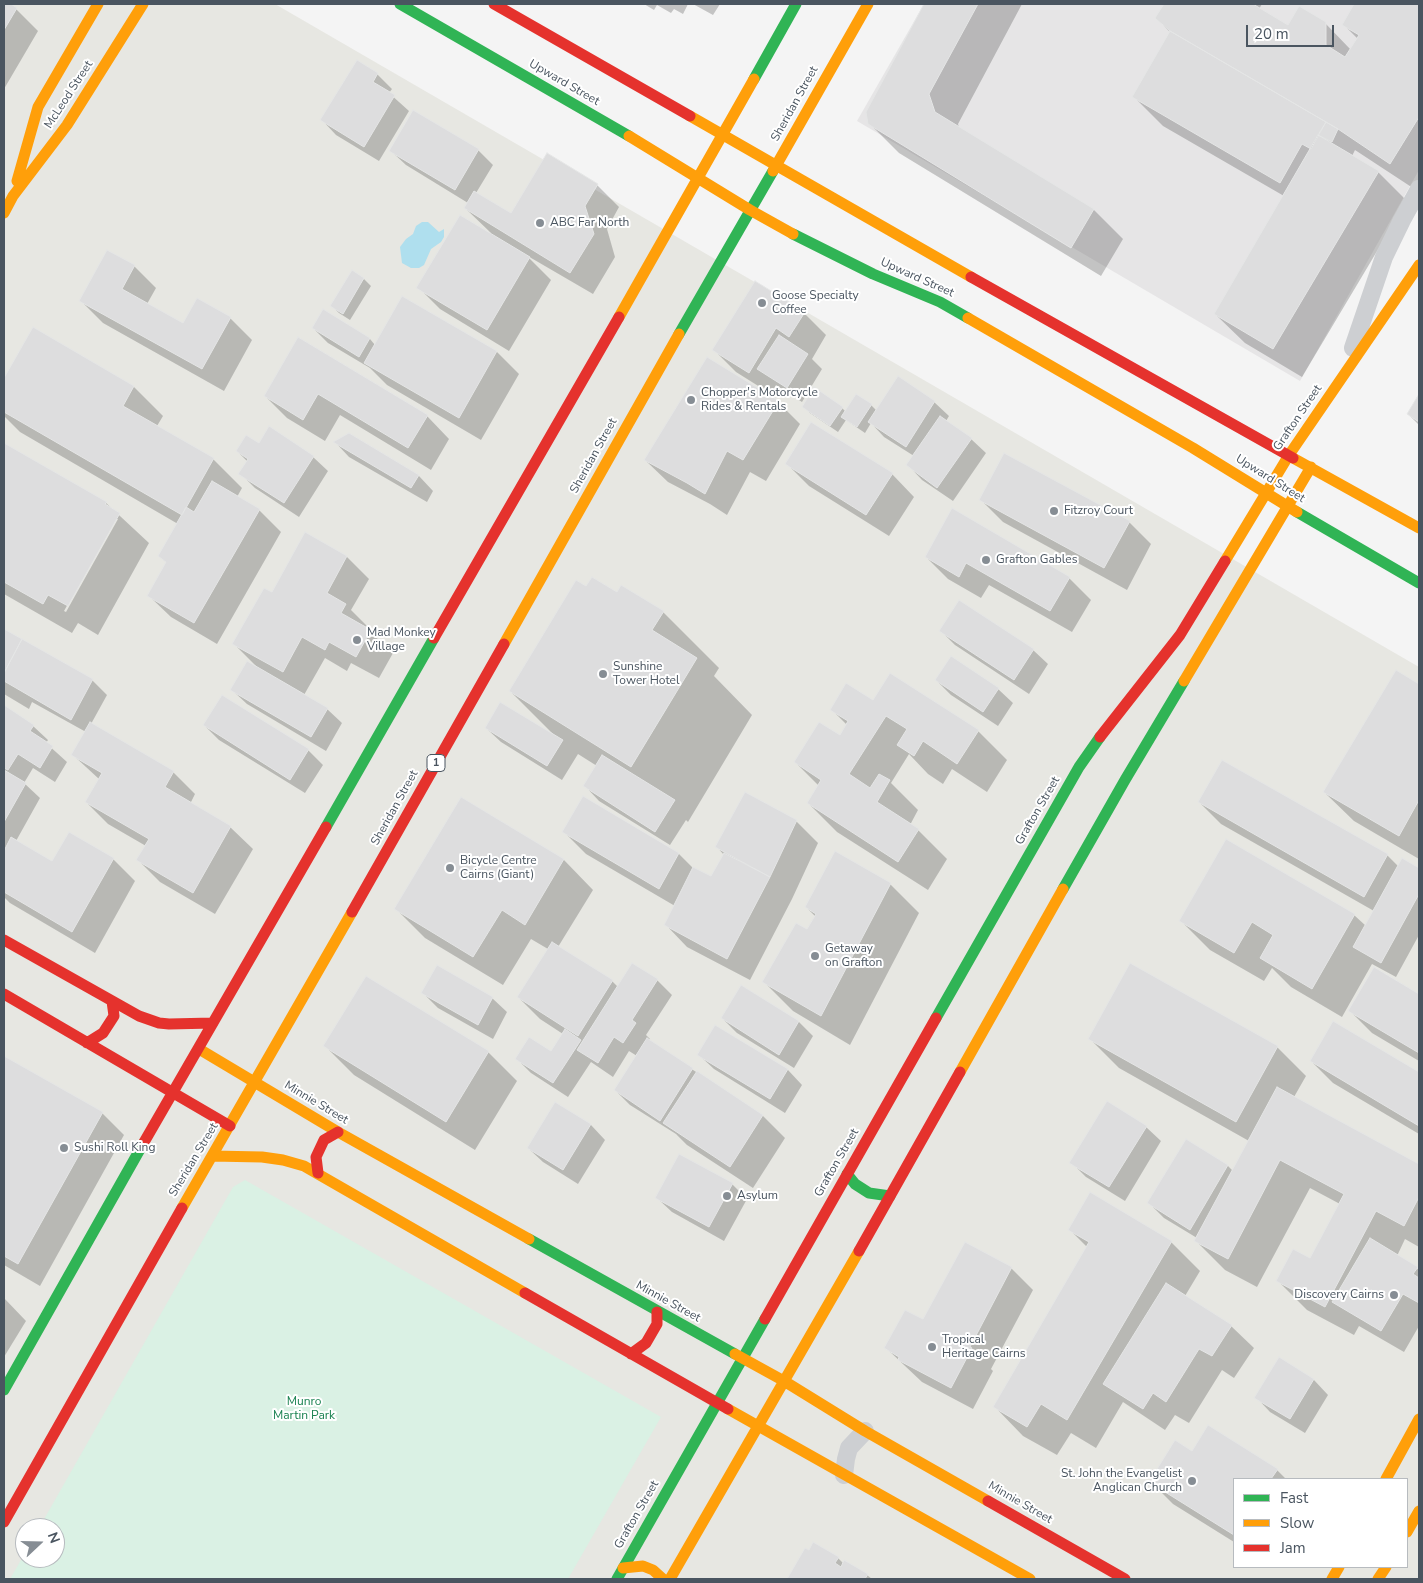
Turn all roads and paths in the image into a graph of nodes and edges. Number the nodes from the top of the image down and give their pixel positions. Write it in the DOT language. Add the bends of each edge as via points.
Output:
graph roads {
  1 [pos="98,4"];
  2 [pos="143,4"];
  3 [pos="400,4"];
  4 [pos="494,4"];
  5 [pos="796,4"];
  6 [pos="868,4"];
  7 [pos="722,135"];
  8 [pos="776,166"];
  9 [pos="698,179"];
  10 [pos="1419,189"];
  11 [pos="13,196"];
  12 [pos="750,210"];
  13 [pos="4,213"];
  14 [pos="1419,265"];
  15 [pos="1344,374"];
  16 [pos="1289,455"];
  17 [pos="1311,467"];
  18 [pos="1267,493"];
  19 [pos="1288,506"];
  20 [pos="1419,528"];
  21 [pos="1419,568"];
  22 [pos="1417,582"];
  23 [pos="1084,762"];
  24 [pos="1097,762"];
  25 [pos="4,940"];
  26 [pos="4,994"];
  27 [pos="112,1001"];
  28 [pos="213,1023"];
  29 [pos="87,1043"];
  30 [pos="198,1049"];
  31 [pos="255,1083"];
  32 [pos="172,1094"];
  33 [pos="230,1126"];
  34 [pos="338,1132"];
  35 [pos="212,1156"];
  36 [pos="318,1173"];
  37 [pos="847,1174"];
  38 [pos="890,1196"];
  39 [pos="656,1312"];
  40 [pos="631,1354"];
  41 [pos="742,1359"];
  42 [pos="784,1381"];
  43 [pos="4,1390"];
  44 [pos="717,1403"];
  45 [pos="1419,1419"];
  46 [pos="758,1426"];
  47 [pos="865,1431"];
  48 [pos="844,1475"];
  49 [pos="1389,1477"];
  50 [pos="1417,1505"];
  51 [pos="4,1522"];
  52 [pos="1408,1529"];
  53 [pos="623,1568"];
  54 [pos="1338,1568"];
  55 [pos="1385,1568"];
  56 [pos="617,1579"];
  57 [pos="663,1579"];
  58 [pos="670,1579"];
  59 [pos="1030,1579"];
  60 [pos="1124,1579"];
  61 [pos="1332,1579"];
  62 [pos="1378,1579"];
  1 -- 11 [label="main road, McLeod Street" via="38,107"];
  2 -- 11 [label="main road, McLeod Street" via="67,125"];
  3 -- 9 [label="main road, Upward Street"];
  4 -- 7 [label="main road, Upward Street"];
  5 -- 7 [label="main road"];
  6 -- 8 [label="main road, Sheridan Street / 1"];
  7 -- 8 [label="main road, Upward Street"];
  7 -- 9 [label="main road"];
  8 -- 12 [label="main road, Sheridan Street / 1"];
  8 -- 16 [label="main road, Upward Street"];
  9 -- 12 [label="main road, Upward Street"];
  9 -- 28 [label="main road"];
  10 -- 15 [label="lane" via="1384,257"];
  11 -- 13 [label="main road, McLeod Street"];
  12 -- 18 [label="main road, Upward Street" via="809,243 940,302"];
  12 -- 31 [label="main road, Sheridan Street / 1"];
  14 -- 15 [label="main road, Grafton Street"];
  15 -- 16 [label="main road, Grafton Street"];
  16 -- 17 [label="main road, Upward Street"];
  16 -- 18 [label="main road, Grafton Street"];
  17 -- 19 [label="main road"];
  17 -- 20 [label="main road, Upward Street"];
  18 -- 19 [label="main road, Upward Street"];
  18 -- 23 [label="main road, Grafton Street" via="1180,635"];
  19 -- 22 [label="main road, Upward Street"];
  19 -- 38 [label="main road" via="1122,776"];
  21 -- 22 [label="main road"];
  23 -- 24 [label="main road"];
  23 -- 37 [label="main road, Grafton Street"];
  25 -- 27 [label="main road"];
  26 -- 29 [label="main road"];
  27 -- 28 [label="main road" via="159,1023"];
  27 -- 29 [label="main road" via="114,1016 103,1033"];
  28 -- 30 [label="main road"];
  29 -- 32 [label="main road"];
  30 -- 31 [label="main road, Minnie Street"];
  30 -- 32 [label="main road"];
  31 -- 33 [label="main road, Sheridan Street / 1"];
  31 -- 34 [label="main road, Minnie Street"];
  32 -- 33 [label="main road"];
  32 -- 43 [label="main road"];
  33 -- 35 [label="main road, Sheridan Street / 1"];
  34 -- 36 [label="main road" via="324,1140 316,1156"];
  34 -- 39 [label="main road, Minnie Street"];
  35 -- 36 [label="main road" via="283,1160"];
  35 -- 51 [label="main road, Sheridan Street / 1"];
  36 -- 40 [label="main road"];
  37 -- 38 [label="main road" via="869,1193"];
  37 -- 41 [label="main road, Grafton Street"];
  38 -- 42 [label="main road"];
  39 -- 40 [label="main road" via="657,1324 646,1343"];
  39 -- 41 [label="main road, Minnie Street"];
  40 -- 44 [label="main road"];
  41 -- 42 [label="main road, Minnie Street"];
  41 -- 44 [label="main road, Grafton Street"];
  42 -- 46 [label="main road"];
  42 -- 47 [label="main road, Minnie Street"];
  44 -- 46 [label="main road"];
  44 -- 53 [label="main road, Grafton Street"];
  45 -- 49 [label="main road"];
  46 -- 48 [label="main road"];
  46 -- 58 [label="main road"];
  47 -- 48 [label="lane" via="849,1448"];
  47 -- 60 [label="main road, Minnie Street"];
  48 -- 59 [label="main road"];
  50 -- 52 [label="main road"];
  53 -- 56 [label="main road, Grafton Street"];
  53 -- 57 [label="main road" via="643,1566"];
  54 -- 61 [label="main road"];
  55 -- 62 [label="main road"];
}
